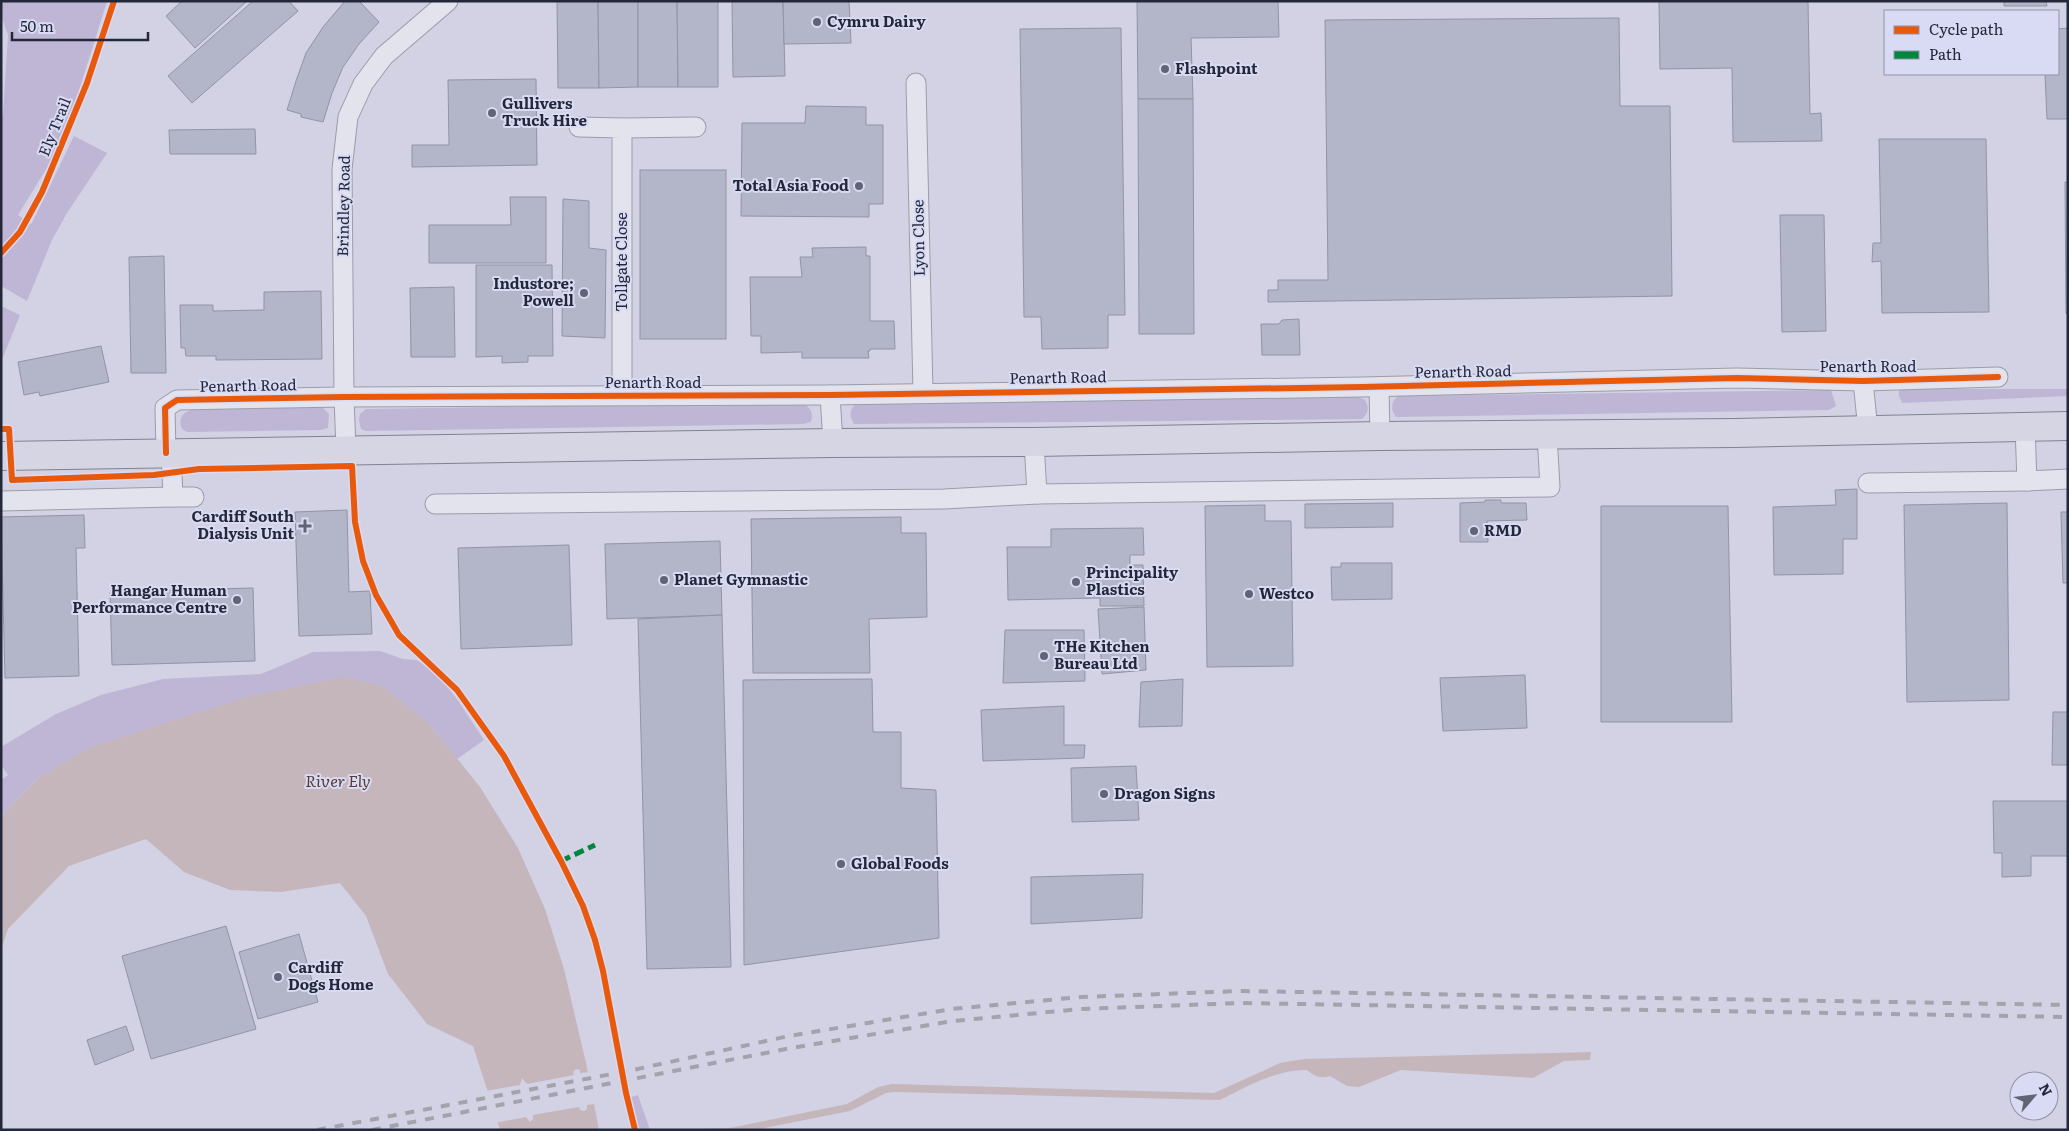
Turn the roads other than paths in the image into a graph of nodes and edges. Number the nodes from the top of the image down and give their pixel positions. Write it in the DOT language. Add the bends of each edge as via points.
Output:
graph roads {
  1 [pos="448,1"];
  2 [pos="916,83"];
  3 [pos="696,127"];
  4 [pos="579,128"];
  5 [pos="622,128"];
  6 [pos="1998,377"];
  7 [pos="1863,381"];
  8 [pos="1379,387"];
  9 [pos="923,392"];
  10 [pos="622,395"];
  11 [pos="830,395"];
  12 [pos="344,397"];
  13 [pos="2068,426"];
  14 [pos="2025,427"];
  15 [pos="1868,430"];
  16 [pos="1547,434"];
  17 [pos="1380,436"];
  18 [pos="833,442"];
  19 [pos="1034,442"];
  20 [pos="346,450"];
  21 [pos="169,452"];
  22 [pos="1,456"];
  23 [pos="2068,479"];
  24 [pos="2026,481"];
  25 [pos="1868,482"];
  26 [pos="1037,494"];
  27 [pos="173,497"];
  28 [pos="194,497"];
  29 [pos="1,501"];
  30 [pos="435,504"];
  1 -- 12 [label="street, Brindley Road" via="384,56 362,84 348,117 342,169"];
  2 -- 9 [label="street, Lyon Close"];
  3 -- 5 [label="street"];
  4 -- 5 [label="street"];
  5 -- 10 [label="street, Tollgate Close"];
  6 -- 7 [label="street, Penarth Road"];
  7 -- 8 [label="street, Penarth Road" via="1737,378"];
  7 -- 15 [label="street, Penarth Road"];
  8 -- 9 [label="street, Penarth Road"];
  8 -- 17 [label="street"];
  9 -- 11 [label="street, Penarth Road"];
  10 -- 11 [label="street, Penarth Road"];
  10 -- 12 [label="street, Penarth Road"];
  11 -- 18 [label="street"];
  12 -- 20 [label="street, Brindley Road"];
  12 -- 21 [label="street, Penarth Road" via="177,400 165,408"];
  13 -- 14 [label="main road"];
  14 -- 15 [label="main road"];
  14 -- 24 [label="street"];
  15 -- 16 [label="main road"];
  16 -- 17 [label="main road"];
  16 -- 26 [label="street" via="1550,487"];
  17 -- 19 [label="main road"];
  18 -- 19 [label="main road"];
  18 -- 20 [label="main road"];
  19 -- 26 [label="street"];
  20 -- 21 [label="main road"];
  21 -- 22 [label="main road"];
  21 -- 27 [label="street"];
  23 -- 24 [label="street"];
  24 -- 25 [label="street"];
  26 -- 30 [label="street" via="944,499"];
  27 -- 28 [label="street"];
  27 -- 29 [label="street"];
}
